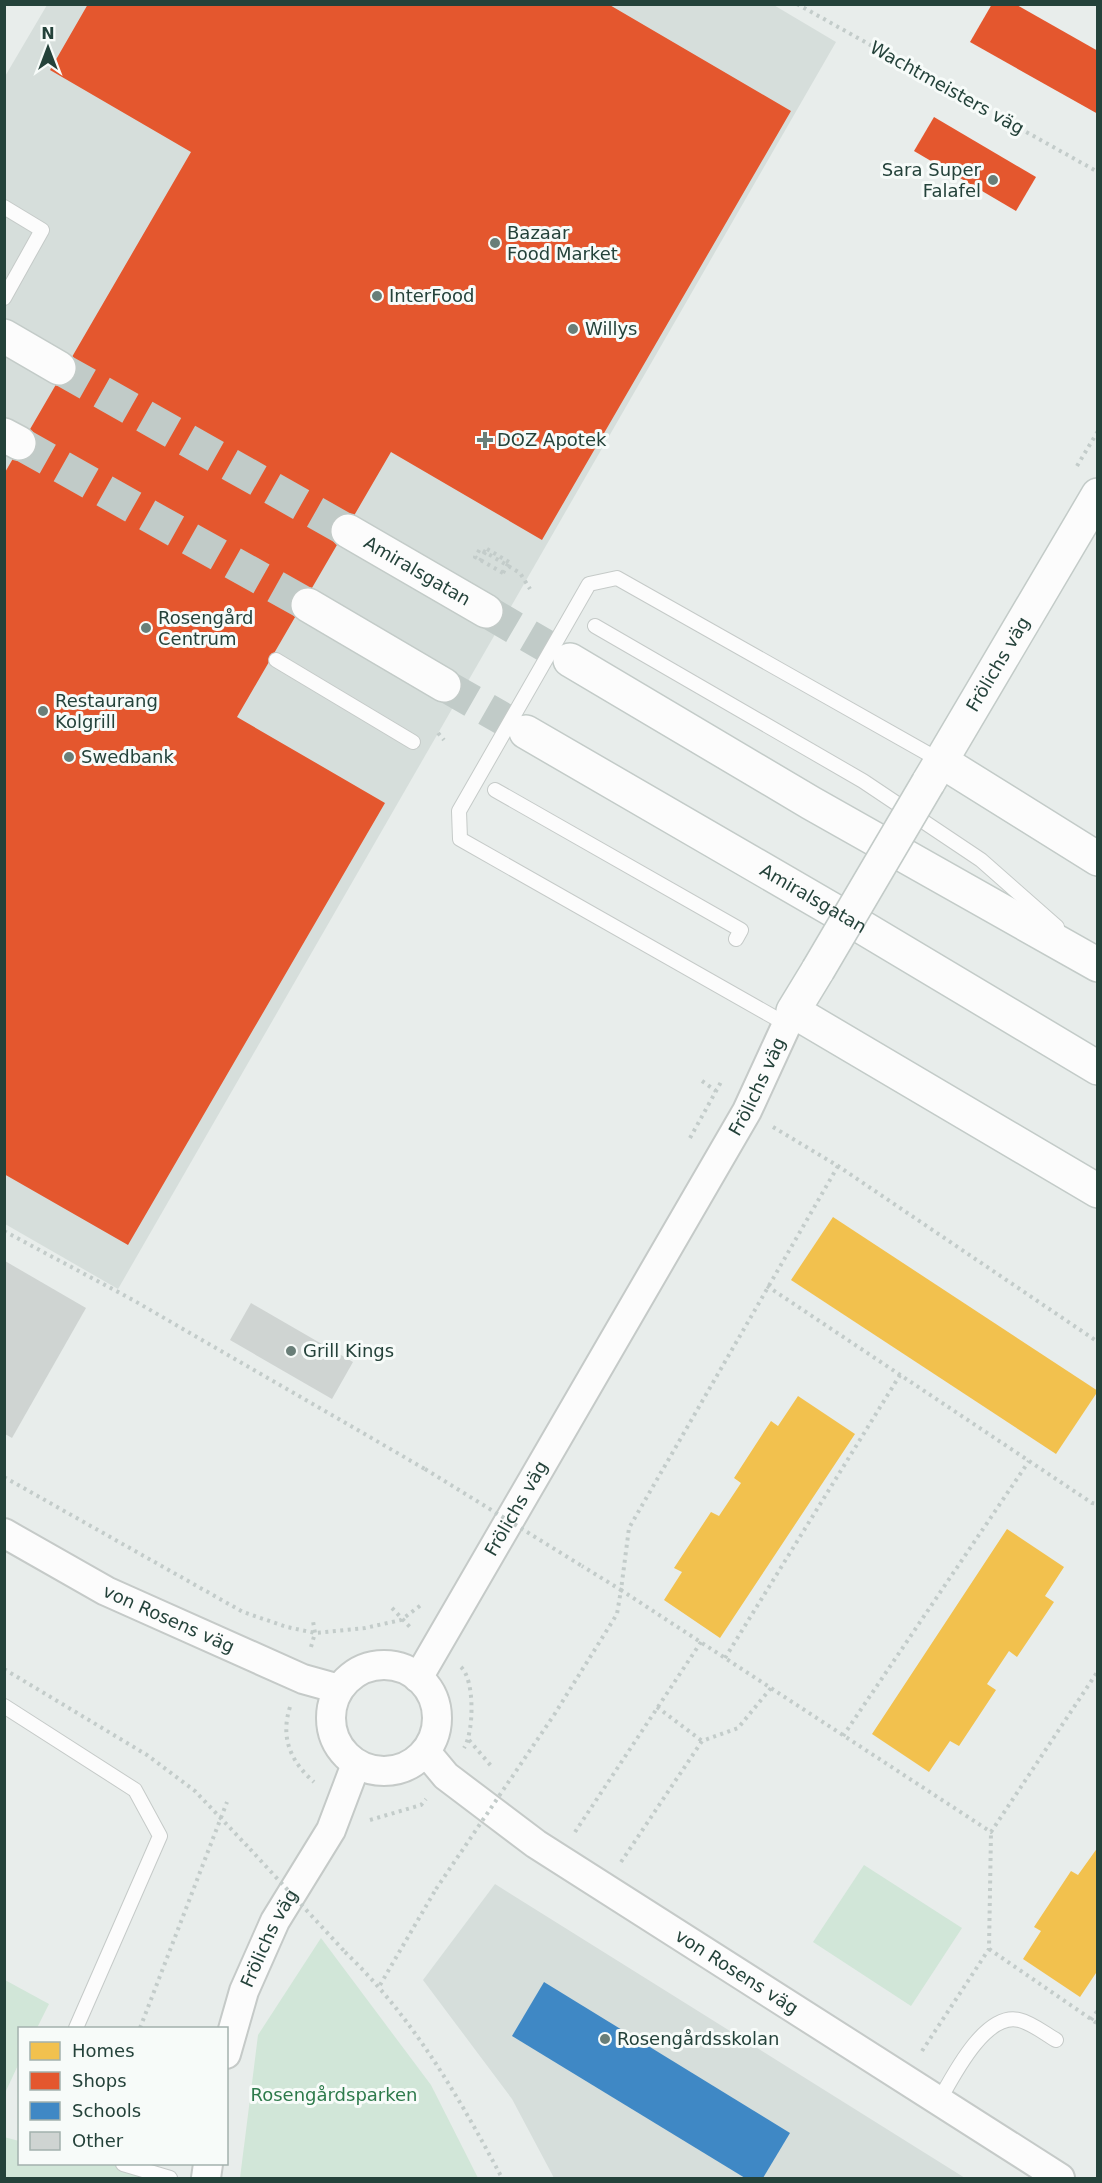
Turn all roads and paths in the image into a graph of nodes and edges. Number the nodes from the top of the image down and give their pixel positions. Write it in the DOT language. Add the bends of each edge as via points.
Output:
graph roads {
  1 [pos="797,4"];
  2 [pos="1098,172"];
  3 [pos="4,207"];
  4 [pos="4,298"];
  5 [pos="4,336"];
  6 [pos="59,368"];
  7 [pos="1098,495"];
  8 [pos="348,531"];
  9 [pos="507,577"];
  10 [pos="530,589"];
  11 [pos="308,605"];
  12 [pos="486,611"];
  13 [pos="595,626"];
  14 [pos="276,660"];
  15 [pos="570,660"];
  16 [pos="444,685"];
  17 [pos="526,732"];
  18 [pos="413,742"];
  19 [pos="934,772"];
  20 [pos="495,790"];
  21 [pos="1098,859"];
  22 [pos="736,939"];
  23 [pos="1098,963"];
  24 [pos="790,1018"];
  25 [pos="1098,1068"];
  26 [pos="722,1081"];
  27 [pos="702,1082"];
  28 [pos="716,1091"];
  29 [pos="747,1111"];
  30 [pos="687,1143"];
  31 [pos="838,1166"];
  32 [pos="1098,1191"];
  33 [pos="4,1231"];
  34 [pos="767,1286"];
  35 [pos="1098,1342"];
  36 [pos="900,1375"];
  37 [pos="1029,1461"];
  38 [pos="4,1477"];
  39 [pos="489,1498"];
  40 [pos="1098,1504"];
  41 [pos="483,1508"];
  42 [pos="4,1533"];
  43 [pos="621,1590"];
  44 [pos="425,1602"];
  45 [pos="392,1608"];
  46 [pos="401,1620"];
  47 [pos="313,1621"];
  48 [pos="315,1633"];
  49 [pos="701,1642"];
  50 [pos="436,1645"];
  51 [pos="725,1658"];
  52 [pos="4,1670"];
  53 [pos="1098,1671"];
  54 [pos="418,1678"];
  55 [pos="303,1679"];
  56 [pos="771,1688"];
  57 [pos="339,1689"];
  58 [pos="4,1706"];
  59 [pos="657,1707"];
  60 [pos="843,1736"];
  61 [pos="702,1741"];
  62 [pos="426,1752"];
  63 [pos="356,1764"];
  64 [pos="446,1776"];
  65 [pos="228,1802"];
  66 [pos="341,1805"];
  67 [pos="221,1819"];
  68 [pos="991,1832"];
  69 [pos="571,1838"];
  70 [pos="616,1870"];
  71 [pos="989,1949"];
  72 [pos="380,1985"];
  73 [pos="1098,2010"];
  74 [pos="1091,2020"];
  75 [pos="1098,2024"];
  76 [pos="76,2027"];
  77 [pos="140,2027"];
  78 [pos="1056,2040"];
  79 [pos="228,2047"];
  80 [pos="920,2054"];
  81 [pos="939,2101"];
  82 [pos="129,2165"];
  83 [pos="170,2178"];
  84 [pos="502,2178"];
  85 [pos="1060,2178"];
  1 -- 2 [label="path, Wachtmeisters väg"];
  3 -- 4 [label="lane" via="42,230"];
  5 -- 6 [label="main road"];
  7 -- 19 [label="main road, Frölichs väg"];
  8 -- 12 [label="main road, Amiralsgatan"];
  9 -- 10 [label="path, bridge" via="480,561 484,555 487,549 509,562 502,573 488,564 480,560 475,557 480,549 520,573"];
  11 -- 16 [label="main road"];
  13 -- 23 [label="lane" via="873,788 981,860"];
  14 -- 18 [label="lane"];
  15 -- 23 [label="main road" via="811,802"];
  17 -- 25 [label="main road, Amiralsgatan"];
  19 -- 21 [label="main road"];
  19 -- 24 [label="main road, Frölichs väg, bridge"];
  19 -- 24 [label="lane" via="617,578 590,584 459,812 460,839"];
  20 -- 22 [label="lane" via="741,930"];
  24 -- 29 [label="street, Frölichs väg"];
  24 -- 32 [label="main road"];
  26 -- 28 [label="path"];
  27 -- 28 [label="path"];
  28 -- 29 [label="path"];
  28 -- 30 [label="path"];
  29 -- 31 [label="path"];
  29 -- 50 [label="street, Frölichs väg"];
  31 -- 34 [label="path"];
  31 -- 35 [label="path"];
  33 -- 43 [label="path, bridge" via="133,1300 425,1468"];
  34 -- 36 [label="path"];
  34 -- 43 [label="path" via="629,1528"];
  36 -- 37 [label="path"];
  36 -- 51 [label="path"];
  37 -- 40 [label="path"];
  37 -- 60 [label="path"];
  38 -- 48 [label="path" via="243,1612"];
  39 -- 41 [label="path"];
  42 -- 55 [label="street, von Rosens väg" via="106,1591"];
  43 -- 49 [label="path"];
  43 -- 72 [label="path, bridge" via="617,1614 436,1889"];
  44 -- 46 [label="path"];
  45 -- 46 [label="path"];
  46 -- 48 [label="path"];
  46 -- 50 [label="path"];
  47 -- 48 [label="path"];
  48 -- 55 [label="path"];
  49 -- 51 [label="path"];
  49 -- 59 [label="path"];
  50 -- 54 [label="street, Frölichs väg"];
  50 -- 64 [label="path" via="466,1672 472,1700 469,1740"];
  51 -- 56 [label="path"];
  52 -- 67 [label="path" via="147,1755 195,1791"];
  53 -- 68 [label="path"];
  54 -- 57 [label="street" via="403,1668 368,1667"];
  54 -- 62 [label="street" via="432,1694 437,1713 435,1734"];
  55 -- 57 [label="street, von Rosens väg"];
  55 -- 66 [label="path" via="289,1710 285,1737 300,1770"];
  56 -- 60 [label="path"];
  56 -- 61 [label="path" via="738,1728"];
  57 -- 63 [label="street" via="330,1722 343,1753"];
  58 -- 76 [label="lane" via="135,1791 160,1836"];
  59 -- 61 [label="path"];
  59 -- 69 [label="path"];
  60 -- 68 [label="path"];
  61 -- 70 [label="path"];
  62 -- 63 [label="street" via="393,1771 374,1771"];
  62 -- 64 [label="street, von Rosens väg"];
  63 -- 66 [label="street, Frölichs väg"];
  64 -- 66 [label="path" via="421,1805 372,1822"];
  64 -- 81 [label="street, von Rosens väg" via="536,1844"];
  65 -- 67 [label="path"];
  66 -- 79 [label="street, Frölichs väg" via="331,1830 274,1921 244,1991"];
  67 -- 72 [label="path, bridge"];
  67 -- 77 [label="path"];
  68 -- 71 [label="path"];
  71 -- 74 [label="path"];
  71 -- 80 [label="path"];
  72 -- 84 [label="path" via="432,2057"];
  73 -- 74 [label="path"];
  74 -- 75 [label="path"];
  78 -- 81 [label="lane" via="1017,2019 1002,2021 985,2031"];
  81 -- 85 [label="street, von Rosens väg"];
  82 -- 83 [label="lane"];
}
